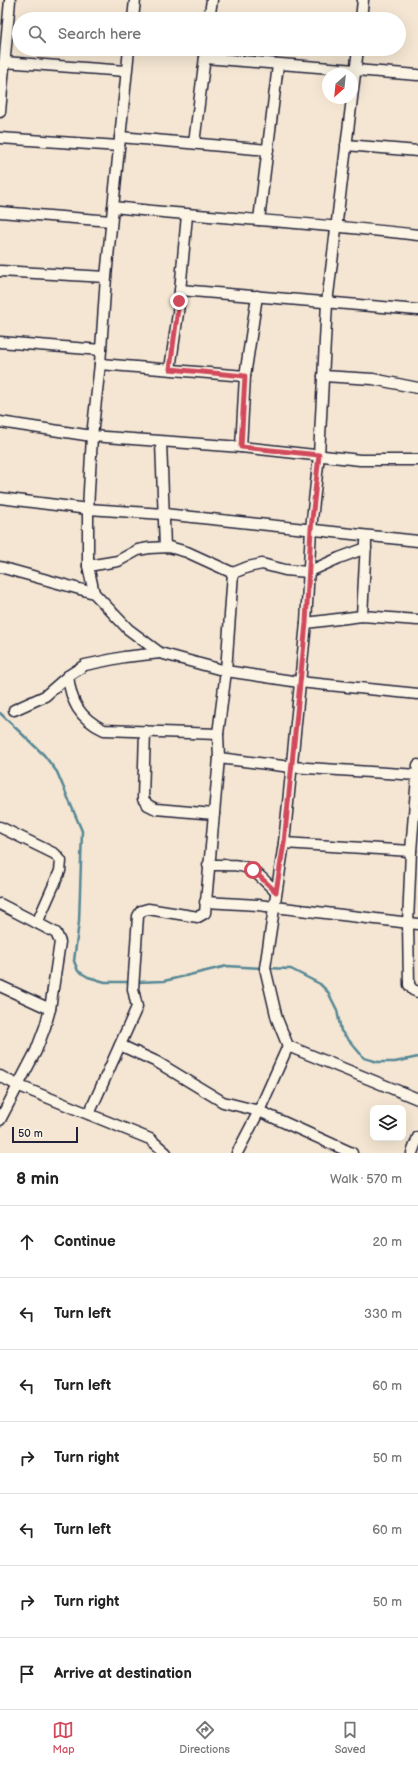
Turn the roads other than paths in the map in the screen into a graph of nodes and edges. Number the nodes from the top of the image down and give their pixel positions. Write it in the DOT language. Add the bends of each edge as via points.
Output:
graph roads {
  1 [pos="10,0"];
  2 [pos="135,0"];
  3 [pos="212,0"];
  4 [pos="363,0"];
  5 [pos="134,12"];
  6 [pos="210,12"];
  7 [pos="362,12"];
  8 [pos="128,56"];
  9 [pos="205,56"];
  10 [pos="223,56"];
  11 [pos="357,56"];
  12 [pos="4,62"];
  13 [pos="278,65"];
  14 [pos="325,68"];
  15 [pos="356,68"];
  16 [pos="358,70"];
  17 [pos="126,71"];
  18 [pos="418,75"];
  19 [pos="351,104"];
  20 [pos="0,112"];
  21 [pos="0,138"];
  22 [pos="119,141"];
  23 [pos="194,144"];
  24 [pos="346,145"];
  25 [pos="268,150"];
  26 [pos="418,151"];
  27 [pos="113,207"];
  28 [pos="0,212"];
  29 [pos="187,215"];
  30 [pos="260,220"];
  31 [pos="111,221"];
  32 [pos="336,225"];
  33 [pos="418,235"];
  34 [pos="0,271"];
  35 [pos="106,277"];
  36 [pos="180,290"];
  37 [pos="257,296"];
  38 [pos="327,303"];
  39 [pos="418,310"];
  40 [pos="0,342"];
  41 [pos="101,350"];
  42 [pos="100,364"];
  43 [pos="170,369"];
  44 [pos="245,376"];
  45 [pos="324,376"];
  46 [pos="418,388"];
  47 [pos="0,422"];
  48 [pos="92,436"];
  49 [pos="161,442"];
  50 [pos="241,447"];
  51 [pos="319,455"];
  52 [pos="418,460"];
  53 [pos="0,498"];
  54 [pos="88,509"];
  55 [pos="164,514"];
  56 [pos="311,529"];
  57 [pos="366,536"];
  58 [pos="418,541"];
  59 [pos="165,547"];
  60 [pos="366,548"];
  61 [pos="88,566"];
  62 [pos="0,567"];
  63 [pos="308,572"];
  64 [pos="233,573"];
  65 [pos="94,593"];
  66 [pos="362,616"];
  67 [pos="418,620"];
  68 [pos="306,623"];
  69 [pos="160,653"];
  70 [pos="226,671"];
  71 [pos="68,676"];
  72 [pos="299,682"];
  73 [pos="418,694"];
  74 [pos="14,710"];
  75 [pos="145,731"];
  76 [pos="218,734"];
  77 [pos="219,758"];
  78 [pos="291,767"];
  79 [pos="418,772"];
  80 [pos="214,814"];
  81 [pos="0,827"];
  82 [pos="284,843"];
  83 [pos="411,850"];
  84 [pos="208,865"];
  85 [pos="276,892"];
  86 [pos="205,902"];
  87 [pos="0,904"];
  88 [pos="275,908"];
  89 [pos="37,923"];
  90 [pos="413,924"];
  91 [pos="0,986"];
  92 [pos="418,992"];
  93 [pos="50,1009"];
  94 [pos="120,1045"];
  95 [pos="288,1046"];
  96 [pos="0,1076"];
  97 [pos="18,1085"];
  98 [pos="418,1099"];
  99 [pos="259,1111"];
  100 [pos="90,1114"];
  101 [pos="0,1120"];
  102 [pos="418,1137"];
  103 [pos="166,1153"];
  104 [pos="237,1153"];
  105 [pos="352,1153"];
  106 [pos="412,1153"];
  1 -- 12 [label="street"];
  2 -- 5 [label="street"];
  3 -- 6 [label="street"];
  4 -- 7 [label="street"];
  8 -- 17 [label="street"];
  9 -- 23 [label="street"];
  10 -- 13 [label="street"];
  11 -- 15 [label="street"];
  12 -- 17 [label="street"];
  12 -- 20 [label="street"];
  13 -- 14 [label="street"];
  13 -- 25 [label="street"];
  16 -- 18 [label="street"];
  17 -- 22 [label="street"];
  19 -- 24 [label="street"];
  21 -- 22 [label="street"];
  22 -- 23 [label="street"];
  22 -- 27 [label="street"];
  23 -- 25 [label="street"];
  24 -- 26 [label="street"];
  24 -- 32 [label="street"];
  25 -- 30 [label="street"];
  27 -- 29 [label="street"];
  27 -- 31 [label="street"];
  28 -- 31 [label="street"];
  29 -- 30 [label="street"];
  29 -- 36 [label="street"];
  30 -- 32 [label="street"];
  31 -- 35 [label="street"];
  32 -- 33 [label="street"];
  32 -- 38 [label="street"];
  34 -- 35 [label="street"];
  35 -- 41 [label="street"];
  36 -- 37 [label="street"];
  36 -- 43 [label="street"];
  37 -- 38 [label="street"];
  37 -- 44 [label="street"];
  38 -- 39 [label="street"];
  38 -- 45 [label="street"];
  40 -- 41 [label="street"];
  41 -- 42 [label="street"];
  42 -- 43 [label="street"];
  42 -- 48 [label="street"];
  43 -- 44 [label="street"];
  44 -- 50 [label="street"];
  45 -- 46 [label="street" via="373,379"];
  45 -- 51 [label="street"];
  47 -- 48 [label="street"];
  48 -- 49 [label="street"];
  48 -- 54 [label="street"];
  49 -- 50 [label="street"];
  49 -- 55 [label="street"];
  50 -- 51 [label="street"];
  51 -- 52 [label="street" via="360,460"];
  51 -- 56 [label="street"];
  53 -- 54 [label="street"];
  54 -- 55 [label="street"];
  54 -- 61 [label="street"];
  55 -- 56 [label="street"];
  55 -- 59 [label="street"];
  56 -- 57 [label="street"];
  56 -- 63 [label="street"];
  57 -- 58 [label="street"];
  57 -- 60 [label="street"];
  59 -- 61 [label="street" via="138,550 118,561"];
  59 -- 64 [label="street" via="187,552"];
  60 -- 63 [label="street"];
  60 -- 66 [label="street"];
  61 -- 65 [label="street"];
  62 -- 65 [label="street"];
  63 -- 64 [label="street" via="262,564"];
  63 -- 68 [label="street"];
  64 -- 70 [label="street"];
  65 -- 69 [label="street" via="128,628"];
  66 -- 67 [label="street"];
  66 -- 68 [label="street"];
  68 -- 72 [label="street"];
  69 -- 70 [label="street"];
  69 -- 71 [label="street" via="100,661 85,665"];
  70 -- 72 [label="street"];
  70 -- 76 [label="street"];
  71 -- 74 [label="street" via="45,696"];
  71 -- 75 [label="street" via="74,704 94,725 104,730"];
  72 -- 73 [label="street"];
  72 -- 78 [label="street"];
  75 -- 76 [label="street"];
  75 -- 80 [label="street" via="143,799 156,809"];
  76 -- 77 [label="street"];
  77 -- 78 [label="street"];
  77 -- 80 [label="street"];
  78 -- 79 [label="street"];
  78 -- 82 [label="street"];
  79 -- 83 [label="street"];
  80 -- 84 [label="street"];
  81 -- 89 [label="street" via="55,854 61,861 60,871"];
  82 -- 83 [label="street"];
  82 -- 85 [label="street"];
  83 -- 90 [label="street"];
  84 -- 85 [label="street" via="244,865"];
  84 -- 86 [label="street"];
  85 -- 88 [label="street"];
  86 -- 88 [label="street"];
  86 -- 94 [label="street" via="205,913 198,917 148,909 141,911 138,916 133,989 137,1007"];
  87 -- 89 [label="street"];
  88 -- 90 [label="street"];
  88 -- 95 [label="street" via="265,968 277,1018"];
  89 -- 93 [label="street" via="56,933 60,942"];
  90 -- 92 [label="street" via="409,985"];
  91 -- 93 [label="street"];
  93 -- 97 [label="street" via="39,1044"];
  94 -- 99 [label="street" via="157,1062 223,1102"];
  94 -- 100 [label="street"];
  95 -- 98 [label="street"];
  95 -- 99 [label="street"];
  96 -- 97 [label="street"];
  97 -- 100 [label="street"];
  97 -- 101 [label="street"];
  99 -- 104 [label="street"];
  99 -- 105 [label="street"];
  100 -- 103 [label="street" via="150,1139"];
  102 -- 106 [label="street"];
}
